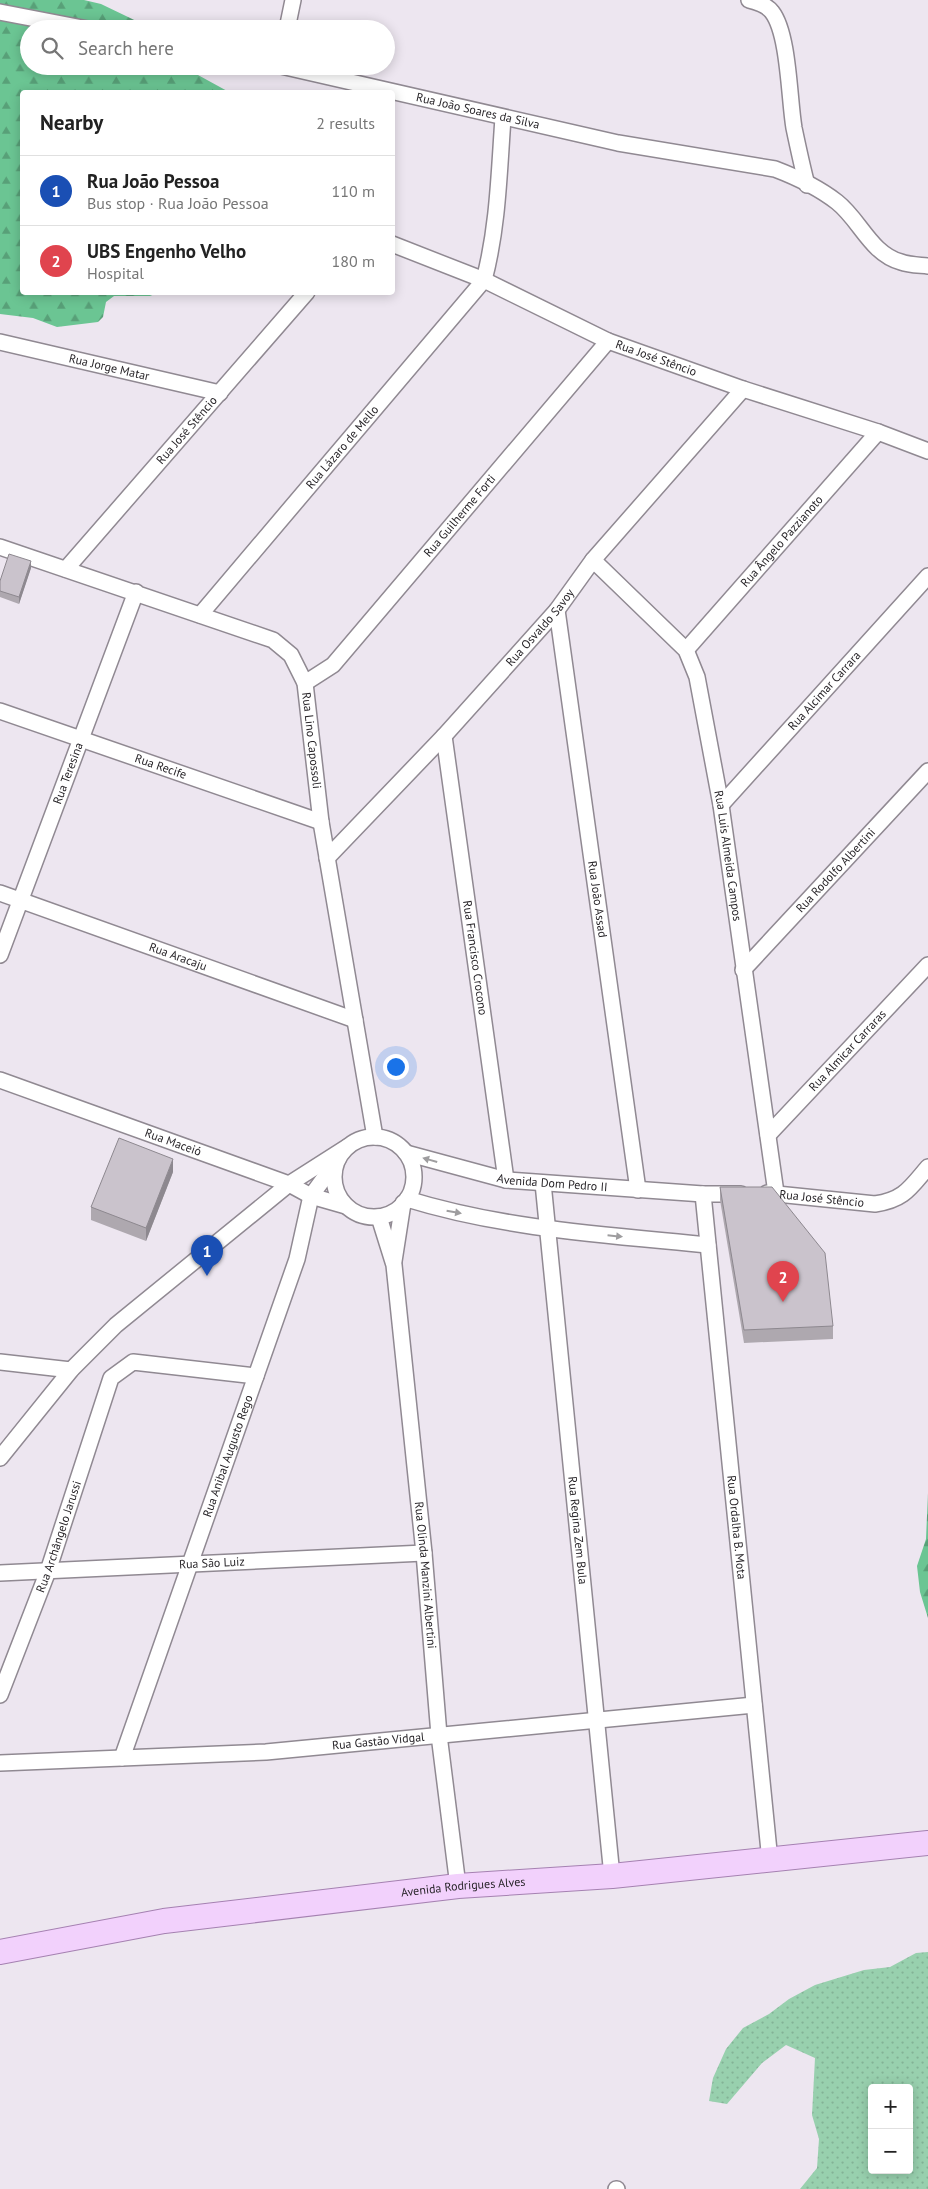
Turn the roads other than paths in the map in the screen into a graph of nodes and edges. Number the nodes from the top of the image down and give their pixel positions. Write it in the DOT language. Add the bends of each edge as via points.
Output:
graph roads {
  1 [pos="293,0"];
  2 [pos="749,0"];
  3 [pos="0,12"];
  4 [pos="41,20"];
  5 [pos="289,20"];
  6 [pos="319,75"];
  7 [pos="383,90"];
  8 [pos="395,93"];
  9 [pos="503,118"];
  10 [pos="807,184"];
  11 [pos="395,245"];
  12 [pos="928,266"];
  13 [pos="484,280"];
  14 [pos="304,295"];
  15 [pos="608,340"];
  16 [pos="0,342"];
  17 [pos="743,389"];
  18 [pos="220,393"];
  19 [pos="878,432"];
  20 [pos="928,452"];
  21 [pos="0,547"];
  22 [pos="593,560"];
  23 [pos="66,569"];
  24 [pos="928,576"];
  25 [pos="136,592"];
  26 [pos="557,610"];
  27 [pos="200,615"];
  28 [pos="686,650"];
  29 [pos="305,683"];
  30 [pos="0,711"];
  31 [pos="444,736"];
  32 [pos="81,740"];
  33 [pos="928,771"];
  34 [pos="721,805"];
  35 [pos="321,822"];
  36 [pos="327,858"];
  37 [pos="0,893"];
  38 [pos="21,900"];
  39 [pos="0,955"];
  40 [pos="928,965"];
  41 [pos="743,970"];
  42 [pos="354,1020"];
  43 [pos="0,1080"];
  44 [pos="768,1135"];
  45 [pos="375,1137"];
  46 [pos="342,1153"];
  47 [pos="406,1153"];
  48 [pos="928,1167"];
  49 [pos="506,1180"];
  50 [pos="543,1183"];
  51 [pos="290,1184"];
  52 [pos="638,1190"];
  53 [pos="776,1193"];
  54 [pos="703,1194"];
  55 [pos="310,1196"];
  56 [pos="405,1201"];
  57 [pos="346,1206"];
  58 [pos="379,1217"];
  59 [pos="547,1229"];
  60 [pos="708,1245"];
  61 [pos="394,1265"];
  62 [pos="0,1362"];
  63 [pos="71,1370"];
  64 [pos="256,1376"];
  65 [pos="0,1458"];
  66 [pos="424,1553"];
  67 [pos="190,1564"];
  68 [pos="48,1571"];
  69 [pos="0,1573"];
  70 [pos="0,1695"];
  71 [pos="754,1704"];
  72 [pos="596,1720"];
  73 [pos="439,1735"];
  74 [pos="122,1758"];
  75 [pos="0,1763"];
  76 [pos="928,1843"];
  77 [pos="770,1861"];
  78 [pos="612,1876"];
  79 [pos="458,1886"];
  80 [pos="0,1952"];
  1 -- 5 [label="street"];
  2 -- 10 [label="street" via="760,2 772,12 779,27 794,129"];
  3 -- 4 [label="street"];
  6 -- 7 [label="street, Rua João Soares da Silva"];
  8 -- 9 [label="street, Rua João Soares da Silva"];
  9 -- 10 [label="street, Rua João Soares da Silva" via="618,143 758,166"];
  9 -- 13 [label="street" via="495,228"];
  10 -- 12 [label="street, Rua João Soares da Silva" via="847,211 872,244 885,255 900,262"];
  11 -- 13 [label="street, Rua José Stêncio"];
  13 -- 15 [label="street, Rua José Stêncio"];
  13 -- 27 [label="street, Rua Lázaro de Mello"];
  14 -- 18 [label="street, Rua José Stêncio"];
  15 -- 17 [label="street, Rua José Stêncio"];
  15 -- 29 [label="street, Rua Guilherme Forti" via="333,665"];
  16 -- 18 [label="street, Rua Jorge Matar"];
  17 -- 19 [label="street, Rua José Stêncio"];
  17 -- 22 [label="street, Rua Osvaldo Savoy"];
  18 -- 23 [label="street, Rua José Stêncio"];
  19 -- 20 [label="street, Rua José Stêncio"];
  19 -- 28 [label="street, Rua Ângelo Pazzianoto"];
  21 -- 23 [label="street, Rua Lino Capossoli"];
  22 -- 26 [label="street, Rua Osvaldo Savoy"];
  22 -- 28 [label="street, Rua Luis Almeida Campos"];
  23 -- 25 [label="street, Rua Lino Capossoli"];
  24 -- 34 [label="street, Rua Alcimar Carrara"];
  25 -- 27 [label="street, Rua Lino Capossoli"];
  25 -- 32 [label="street, Rua Teresina"];
  26 -- 31 [label="street, Rua Osvaldo Savoy"];
  26 -- 52 [label="street, Rua João Assad"];
  27 -- 29 [label="street, Rua Lino Capossoli" via="272,640 291,655"];
  28 -- 34 [label="street, Rua Luis Almeida Campos" via="697,677"];
  29 -- 35 [label="street, Rua Lino Capossoli"];
  30 -- 32 [label="street, Rua Recife"];
  31 -- 36 [label="street, Rua Osvaldo Savoy"];
  31 -- 49 [label="street, Rua Francisco Crocono"];
  32 -- 35 [label="street, Rua Recife"];
  32 -- 38 [label="street, Rua Teresina"];
  33 -- 41 [label="street, Rua Rodolfo Albertini"];
  34 -- 41 [label="street, Rua Luis Almeida Campos"];
  35 -- 36 [label="street, Rua Lino Capossoli"];
  36 -- 42 [label="street, Rua Lino Capossoli"];
  37 -- 38 [label="street, Rua Aracaju"];
  38 -- 39 [label="street, Rua Teresina"];
  38 -- 42 [label="street, Rua Aracaju"];
  40 -- 44 [label="street, Rua Almicar Carraras"];
  41 -- 44 [label="street, Rua Luis Almeida Campos"];
  42 -- 45 [label="street, Rua Lino Capossoli"];
  43 -- 51 [label="street, Rua Maceió"];
  44 -- 53 [label="street, Rua Luis Almeida Campos"];
  45 -- 46 [label="street" via="360,1139"];
  45 -- 47 [label="street" via="392,1141"];
  46 -- 51 [label="street"];
  46 -- 55 [label="street, Rua Anibal Augusto Rego"];
  46 -- 57 [label="street" via="333,1173 336,1191"];
  49 -- 47 [label="street, Avenida Dom Pedro II, one-way"];
  47 -- 56 [label="street" via="413,1168 413,1184"];
  48 -- 53 [label="street, Rua José Stêncio" via="903,1195 888,1202 875,1204"];
  49 -- 50 [label="street, Avenida Dom Pedro II"];
  50 -- 52 [label="street, Avenida Dom Pedro II"];
  50 -- 59 [label="street, Rua Regina Zem Bula"];
  51 -- 55 [label="street, Rua Maceió"];
  51 -- 63 [label="street" via="116,1325"];
  52 -- 54 [label="street, Avenida Dom Pedro II"];
  53 -- 54 [label="street, Rua José Stêncio"];
  54 -- 60 [label="street, Rua Ordalha B. Mota"];
  55 -- 57 [label="street, Rua Maceió"];
  55 -- 64 [label="street, Rua Anibal Augusto Rego" via="298,1259"];
  56 -- 58 [label="street" via="396,1210"];
  56 -- 59 [label="street, one-way"];
  56 -- 61 [label="street, Rua Olinda Manzini Albertini"];
  57 -- 58 [label="street" via="361,1215"];
  58 -- 61 [label="street, Rua Olinda Manzini Albertini"];
  59 -- 60 [label="street, one-way"];
  59 -- 72 [label="street, Rua Regina Zem Bula"];
  60 -- 71 [label="street, Rua Ordalha B. Mota"];
  61 -- 66 [label="street, Rua Olinda Manzini Albertini"];
  62 -- 63 [label="street"];
  63 -- 65 [label="street"];
  64 -- 67 [label="street, Rua Anibal Augusto Rego"];
  64 -- 68 [label="street, Rua Archângelo Jarussi" via="133,1362 112,1378"];
  66 -- 67 [label="street, Rua São Luiz"];
  66 -- 73 [label="street, Rua Olinda Manzini Albertini"];
  67 -- 68 [label="street, Rua São Luiz"];
  67 -- 74 [label="street, Rua Anibal Augusto Rego"];
  68 -- 69 [label="street, Rua São Luiz"];
  68 -- 70 [label="street, Rua Archângelo Jarussi"];
  71 -- 72 [label="street, Rua Gastão Vidgal"];
  71 -- 77 [label="street, Rua Ordalha B. Mota"];
  72 -- 73 [label="street, Rua Gastão Vidgal"];
  72 -- 78 [label="street, Rua Regina Zem Bula"];
  73 -- 74 [label="street, Rua Gastão Vidgal" via="266,1752"];
  73 -- 79 [label="street, Rua Olinda Manzini Albertini"];
  74 -- 75 [label="street, Rua Gastão Vidgal"];
  76 -- 77 [label="main road, Avenida Rodrigues Alves"];
  77 -- 78 [label="main road, Avenida Rodrigues Alves"];
  78 -- 79 [label="main road, Avenida Rodrigues Alves"];
  79 -- 80 [label="main road, Avenida Rodrigues Alves" via="164,1921"];
}
